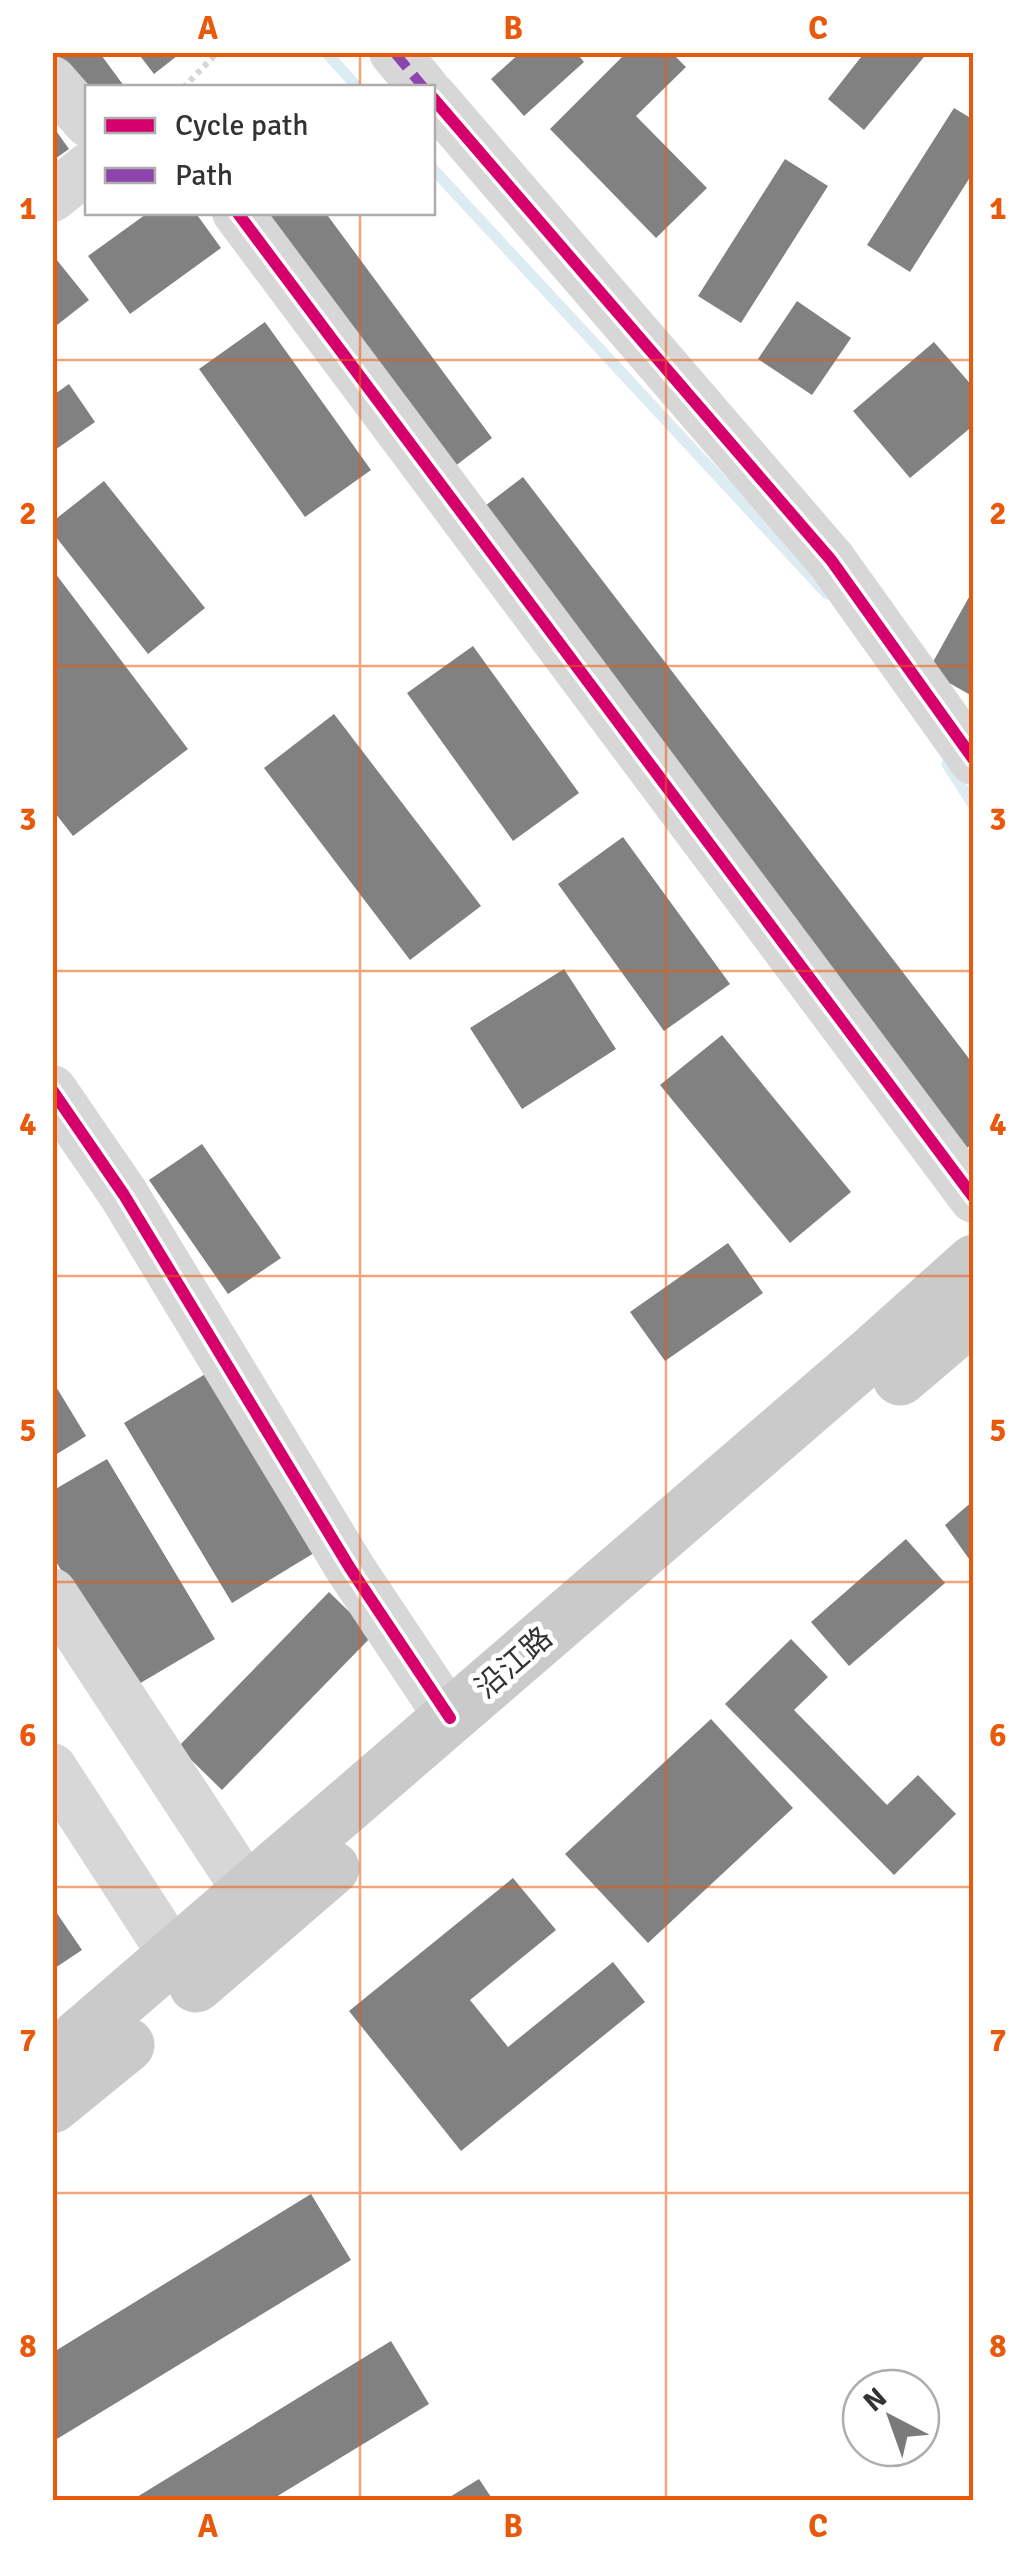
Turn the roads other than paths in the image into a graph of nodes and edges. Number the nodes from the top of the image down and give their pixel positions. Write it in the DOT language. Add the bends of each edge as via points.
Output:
graph roads {
  1 [pos="394,52"];
  2 [pos="52,81"];
  3 [pos="422,85"];
  4 [pos="435,100"];
  5 [pos="85,119"];
  6 [pos="85,170"];
  7 [pos="52,196"];
  8 [pos="239,215"];
  9 [pos="974,760"];
  10 [pos="52,1090"];
  11 [pos="974,1198"];
  12 [pos="974,1262"];
  13 [pos="974,1314"];
  14 [pos="52,1592"];
  15 [pos="450,1718"];
  16 [pos="52,1768"];
  17 [pos="247,1890"];
  18 [pos="174,1956"];
  19 [pos="52,2060"];
  20 [pos="52,2106"];
  1 -- 3 [label="street"];
  2 -- 5 [label="street"];
  4 -- 9 [label="street" via="831,560"];
  6 -- 7 [label="street"];
  8 -- 11 [label="street"];
  10 -- 15 [label="street"];
  12 -- 15 [label="main road, 沿江路"];
  13 -- 20 [label="main road, 沿江路"];
  14 -- 17 [label="street"];
  15 -- 17 [label="main road, 沿江路"];
  16 -- 18 [label="street"];
  17 -- 18 [label="main road, 沿江路"];
  18 -- 19 [label="main road, 沿江路"];
}
